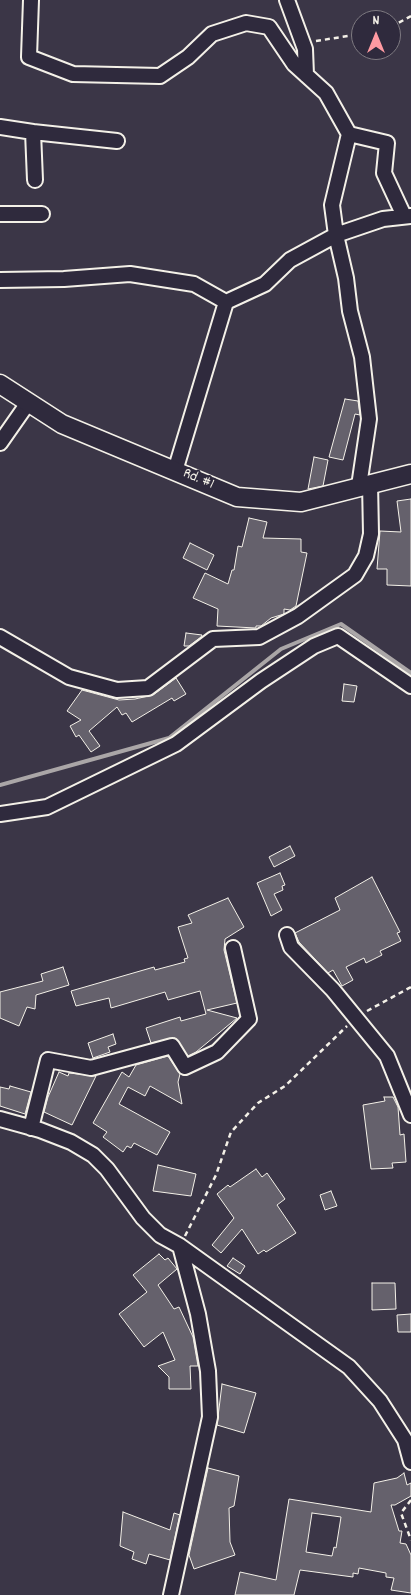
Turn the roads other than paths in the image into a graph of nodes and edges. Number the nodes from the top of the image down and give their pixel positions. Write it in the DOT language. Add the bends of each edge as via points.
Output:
graph roads {
  1 [pos="31,0"];
  2 [pos="287,0"];
  3 [pos="306,75"];
  4 [pos="0,127"];
  5 [pos="33,132"];
  6 [pos="349,134"];
  7 [pos="118,141"];
  8 [pos="35,180"];
  9 [pos="0,214"];
  10 [pos="42,214"];
  11 [pos="408,216"];
  12 [pos="336,235"];
  13 [pos="0,280"];
  14 [pos="226,302"];
  15 [pos="0,384"];
  16 [pos="28,403"];
  17 [pos="0,443"];
  18 [pos="175,471"];
  19 [pos="411,474"];
  20 [pos="364,485"];
  21 [pos="0,637"];
  22 [pos="411,686"];
  23 [pos="0,814"];
  24 [pos="287,935"];
  25 [pos="233,948"];
  26 [pos="411,1115"];
  27 [pos="0,1119"];
  28 [pos="31,1128"];
  29 [pos="180,1246"];
  30 [pos="408,1437"];
  31 [pos="411,1462"];
  32 [pos="171,1595"];
  1 -- 3 [label="street" via="29,56 73,74 160,76 188,57 212,34 246,24 269,27 294,64"];
  2 -- 3 [label="street" via="302,43"];
  3 -- 6 [label="street" via="326,93"];
  4 -- 5 [label="street"];
  5 -- 7 [label="street"];
  5 -- 8 [label="street"];
  6 -- 11 [label="street" via="387,143 384,173"];
  6 -- 12 [label="street" via="332,205"];
  9 -- 10 [label="street"];
  11 -- 12 [label="street" via="383,219"];
  12 -- 14 [label="street" via="290,260 265,284"];
  12 -- 20 [label="street" via="362,357 369,419"];
  13 -- 14 [label="street" via="130,274 194,284"];
  14 -- 18 [label="street"];
  15 -- 16 [label="main road, Rd. #1"];
  16 -- 17 [label="street"];
  16 -- 18 [label="main road, Rd. #1" via="62,424"];
  18 -- 20 [label="main road, Rd. #1" via="238,497 301,502"];
  19 -- 20 [label="main road, Rd. #1"];
  20 -- 21 [label="street" via="371,534 366,556 355,575 298,616 259,637 213,639 148,688 117,690 69,677"];
  22 -- 23 [label="street" via="338,636 314,646 261,681 176,744 47,807"];
  24 -- 26 [label="street" via="292,947 387,1056"];
  25 -- 28 [label="street" via="249,1019 217,1052 185,1067 172,1046 91,1068 48,1060"];
  27 -- 28 [label="street"];
  28 -- 29 [label="street" via="72,1142 93,1155 160,1235"];
  29 -- 30 [label="street" via="349,1367"];
  29 -- 32 [label="street" via="198,1314 208,1371 210,1417"];
  30 -- 31 [label="street"];
}
